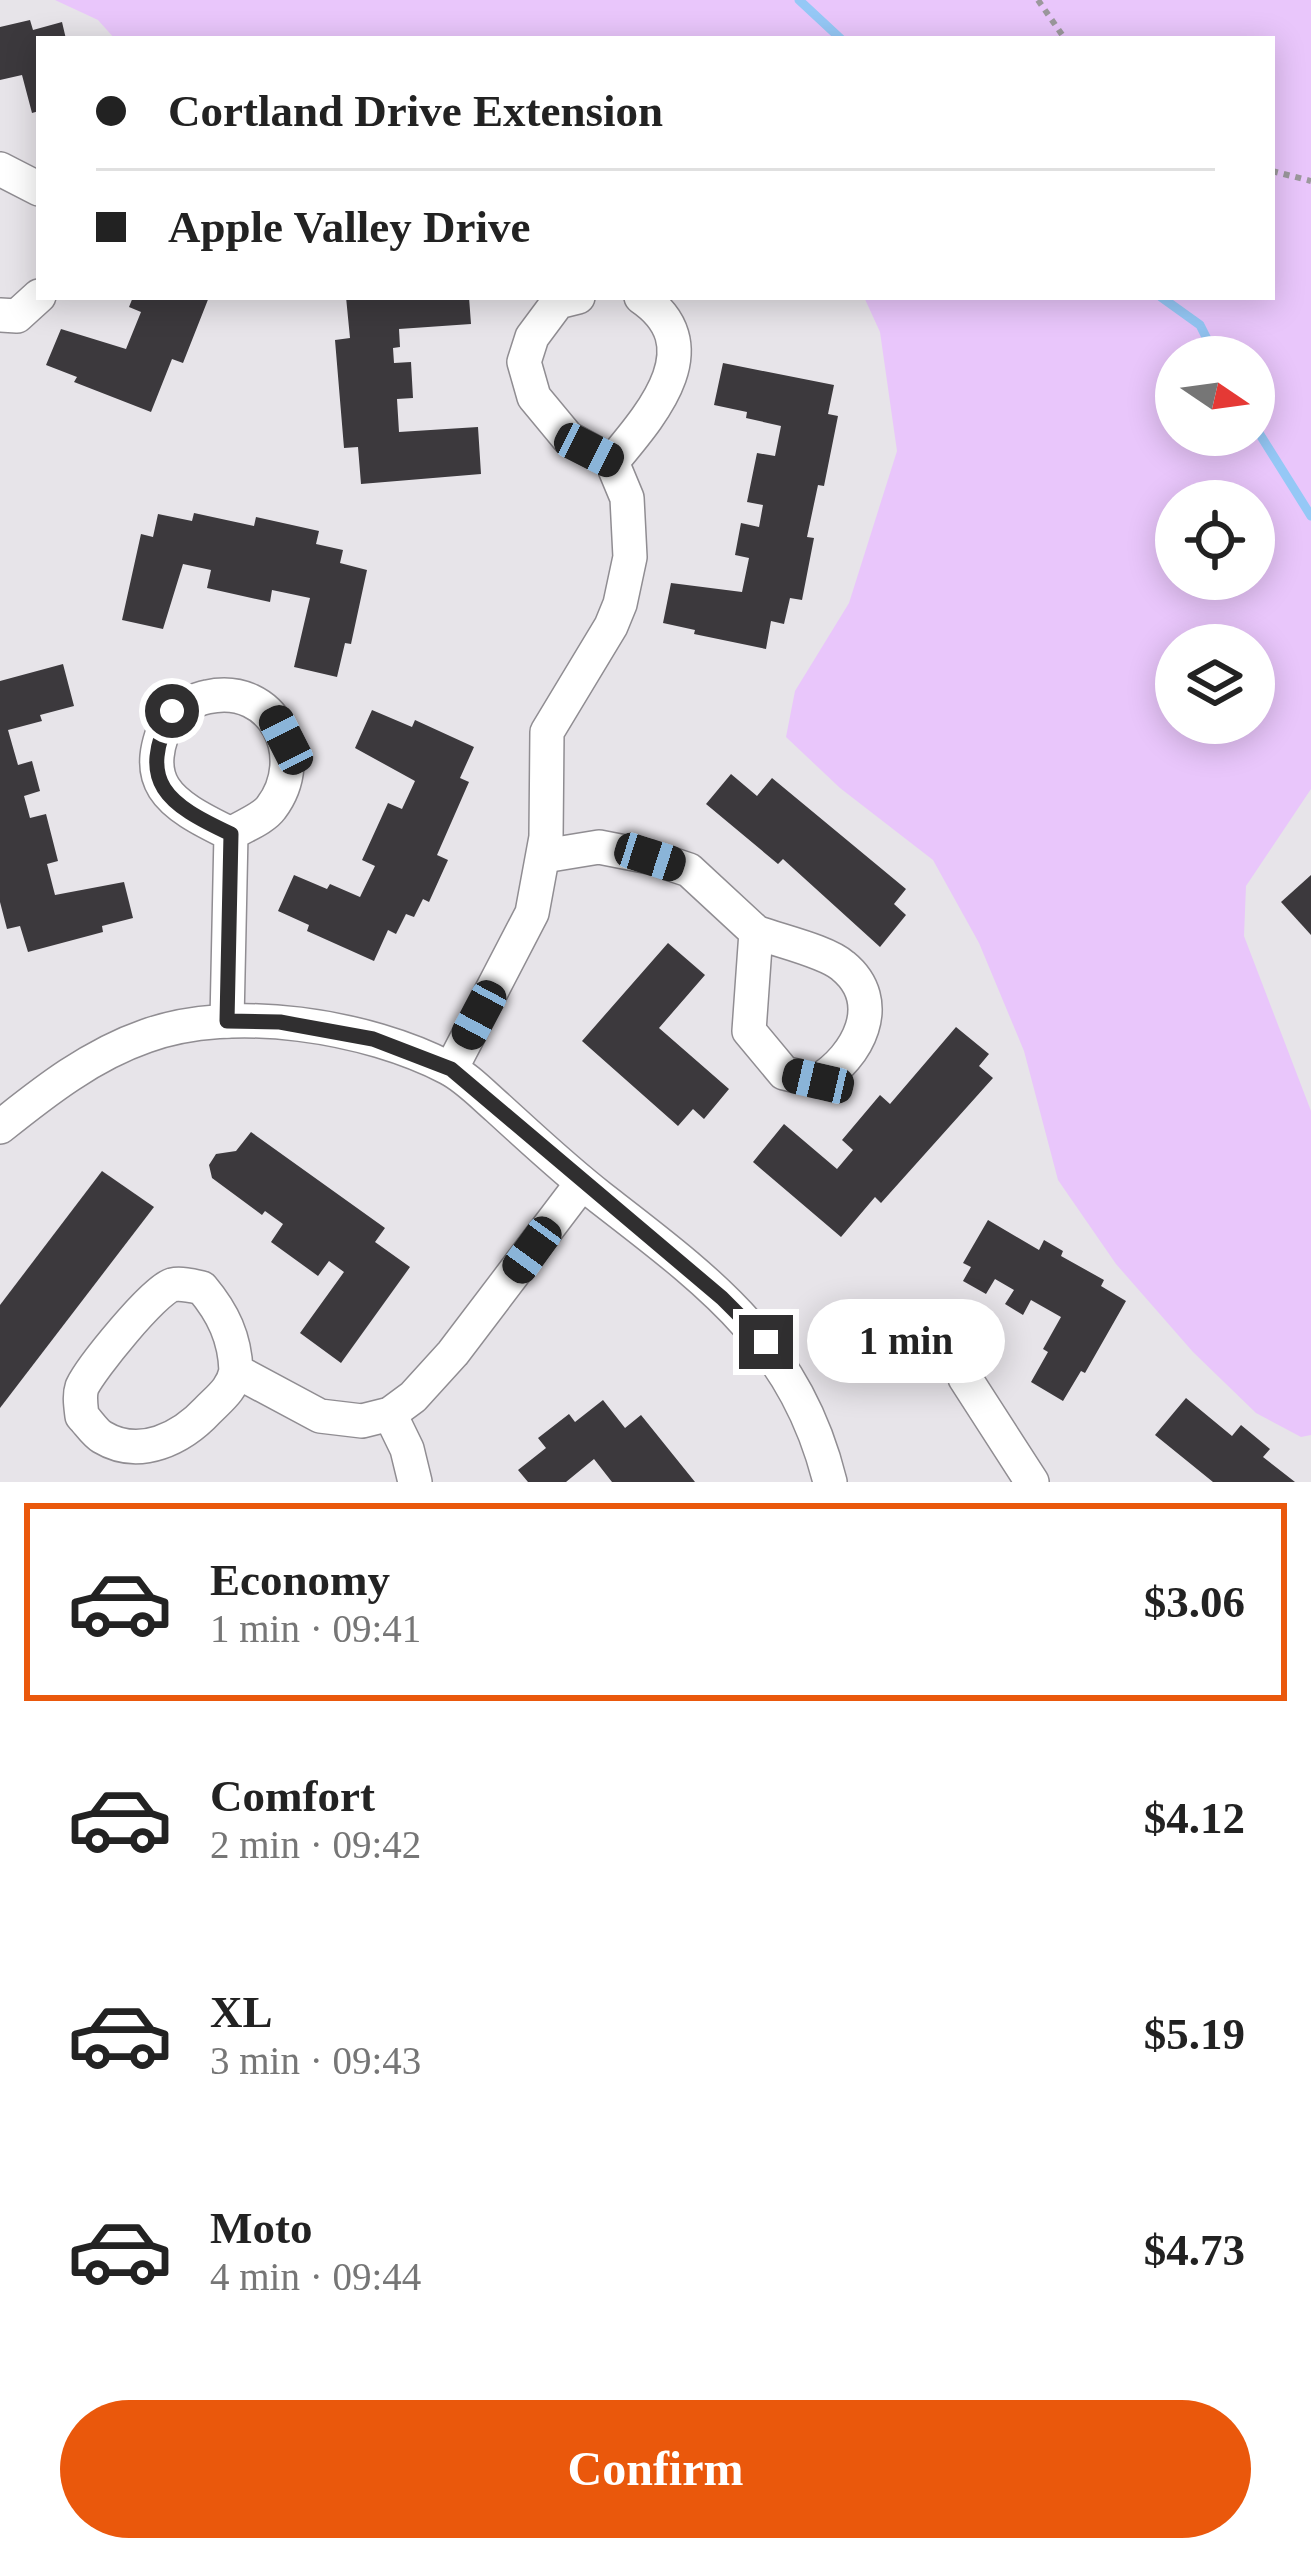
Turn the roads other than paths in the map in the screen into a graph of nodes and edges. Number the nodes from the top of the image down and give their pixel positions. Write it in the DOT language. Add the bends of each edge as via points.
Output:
graph roads {
  1 [pos="0,169"];
  2 [pos="36,187"];
  3 [pos="36,299"];
  4 [pos="566,300"];
  5 [pos="645,300"];
  6 [pos="0,315"];
  7 [pos="613,462"];
  8 [pos="231,834"];
  9 [pos="544,856"];
  10 [pos="756,932"];
  11 [pos="227,1021"];
  12 [pos="451,1069"];
  13 [pos="0,1126"];
  14 [pos="582,1183"];
  15 [pos="236,1372"];
  16 [pos="965,1378"];
  17 [pos="390,1414"];
  18 [pos="415,1482"];
  19 [pos="830,1482"];
  20 [pos="1032,1482"];
  1 -- 2 [label="street"];
  3 -- 6 [label="street" via="17,316"];
  4 -- 7 [label="street" via="532,337 524,362 533,397 568,438"];
  5 -- 7 [label="street" via="675,341 675,364 652,413"];
  7 -- 9 [label="street" via="631,530 625,584 598,652 547,732"];
  8 -- 8 [label="street" via="176,804 157,777 156,743 172,711 209,696 242,698 274,716 286,740 290,768 270,810"];
  8 -- 11 [label="street"];
  9 -- 10 [label="street" via="599,847 689,870"];
  9 -- 12 [label="street" via="527,925"];
  10 -- 10 [label="street" via="749,1031 784,1073 818,1081 857,1044 868,1008 858,983 841,964"];
  11 -- 12 [label="street" via="373,1039"];
  11 -- 13 [label="street" via="146,1036 66,1076"];
  12 -- 14 [label="street"];
  14 -- 17 [label="street" via="452,1353"];
  14 -- 19 [label="street" via="766,1342 802,1400"];
  15 -- 15 [label="street" via="232,1386 170,1441 103,1438 82,1416 82,1388 170,1285 202,1288 215,1304"];
  15 -- 17 [label="street" via="320,1416 362,1421"];
  16 -- 20 [label="street"];
  17 -- 18 [label="street"];
}
